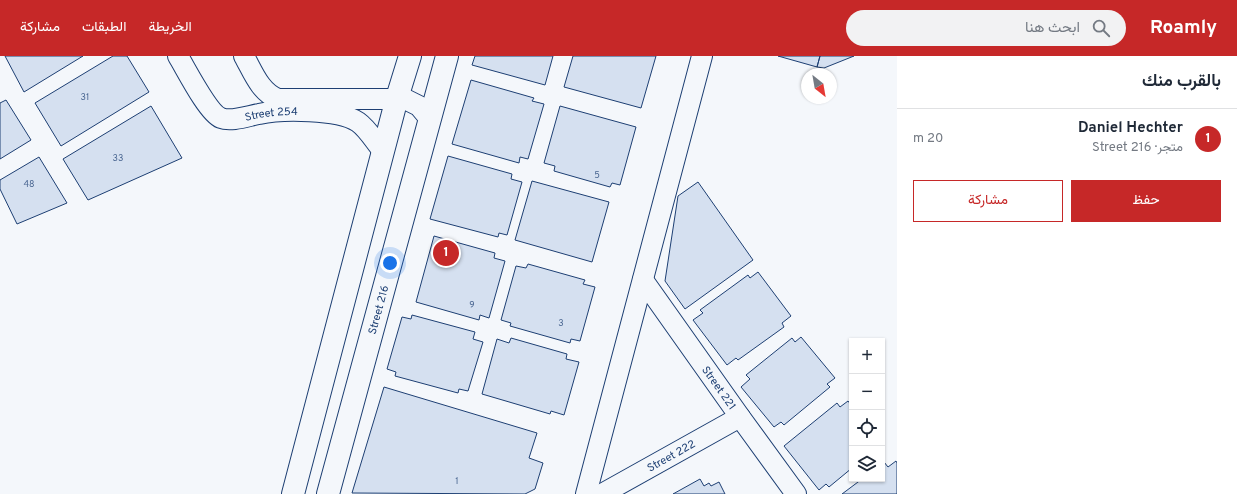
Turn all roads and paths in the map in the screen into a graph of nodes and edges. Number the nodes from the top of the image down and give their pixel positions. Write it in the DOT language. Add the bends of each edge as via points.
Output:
graph roads {
  1 [pos="178,56"];
  2 [pos="244,56"];
  3 [pos="410,56"];
  4 [pos="447,56"];
  5 [pos="702,56"];
  6 [pos="397,98"];
  7 [pos="429,118"];
  8 [pos="383,151"];
  9 [pos="643,280"];
  10 [pos="740,417"];
  11 [pos="293,494"];
  12 [pos="328,494"];
  13 [pos="586,494"];
  14 [pos="602,494"];
  15 [pos="796,494"];
  1 -- 8 [label="street, Street 254" via="211,111 220,118 228,120 266,112 307,111 350,117 358,122"];
  2 -- 6 [label="street, Street 254" via="262,88 278,99"];
  3 -- 6 [label="main road"];
  4 -- 7 [label="main road, Street 216"];
  5 -- 9 [label="street"];
  6 -- 7 [label="street, Street 254" via="419,106"];
  6 -- 8 [label="main road"];
  7 -- 12 [label="main road, Street 216"];
  8 -- 11 [label="main road"];
  9 -- 10 [label="street, Street 221"];
  9 -- 13 [label="street"];
  10 -- 14 [label="street, Street 222"];
  10 -- 15 [label="street, Street 221"];
}
